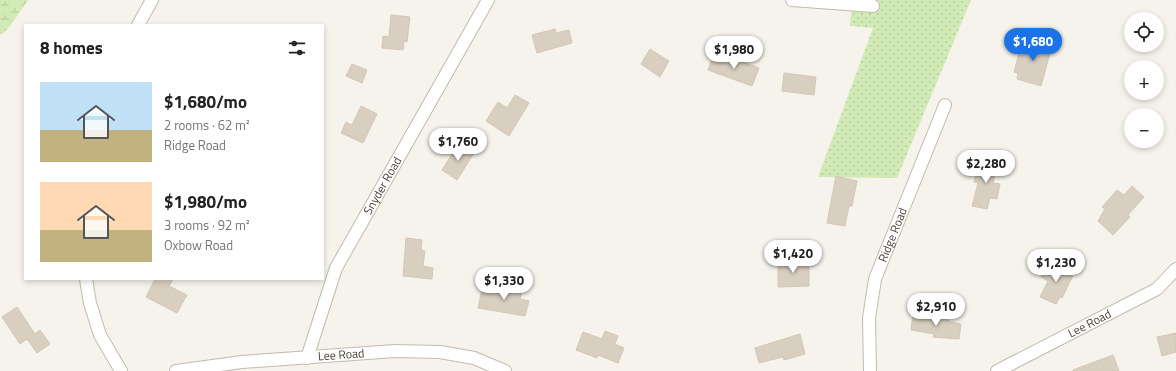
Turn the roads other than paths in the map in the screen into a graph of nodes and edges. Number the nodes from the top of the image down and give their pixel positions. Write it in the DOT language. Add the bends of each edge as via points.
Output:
graph roads {
  1 [pos="152,0"];
  2 [pos="488,0"];
  3 [pos="792,0"];
  4 [pos="874,6"];
  5 [pos="139,24"];
  6 [pos="945,105"];
  7 [pos="1176,269"];
  8 [pos="86,280"];
  9 [pos="307,358"];
  10 [pos="121,371"];
  11 [pos="176,371"];
  12 [pos="505,371"];
  13 [pos="870,371"];
  14 [pos="997,371"];
  1 -- 5 [label="street"];
  2 -- 9 [label="street, Snyder Road" via="336,268"];
  3 -- 4 [label="street"];
  6 -- 13 [label="street, Ridge Road" via="875,279 869,318"];
  7 -- 14 [label="street, Lee Road" via="1157,288"];
  8 -- 10 [label="street" via="100,335"];
  9 -- 11 [label="street, Lee Road" via="242,362"];
  9 -- 12 [label="street, Lee Road" via="396,351 440,352 474,358"];
}
